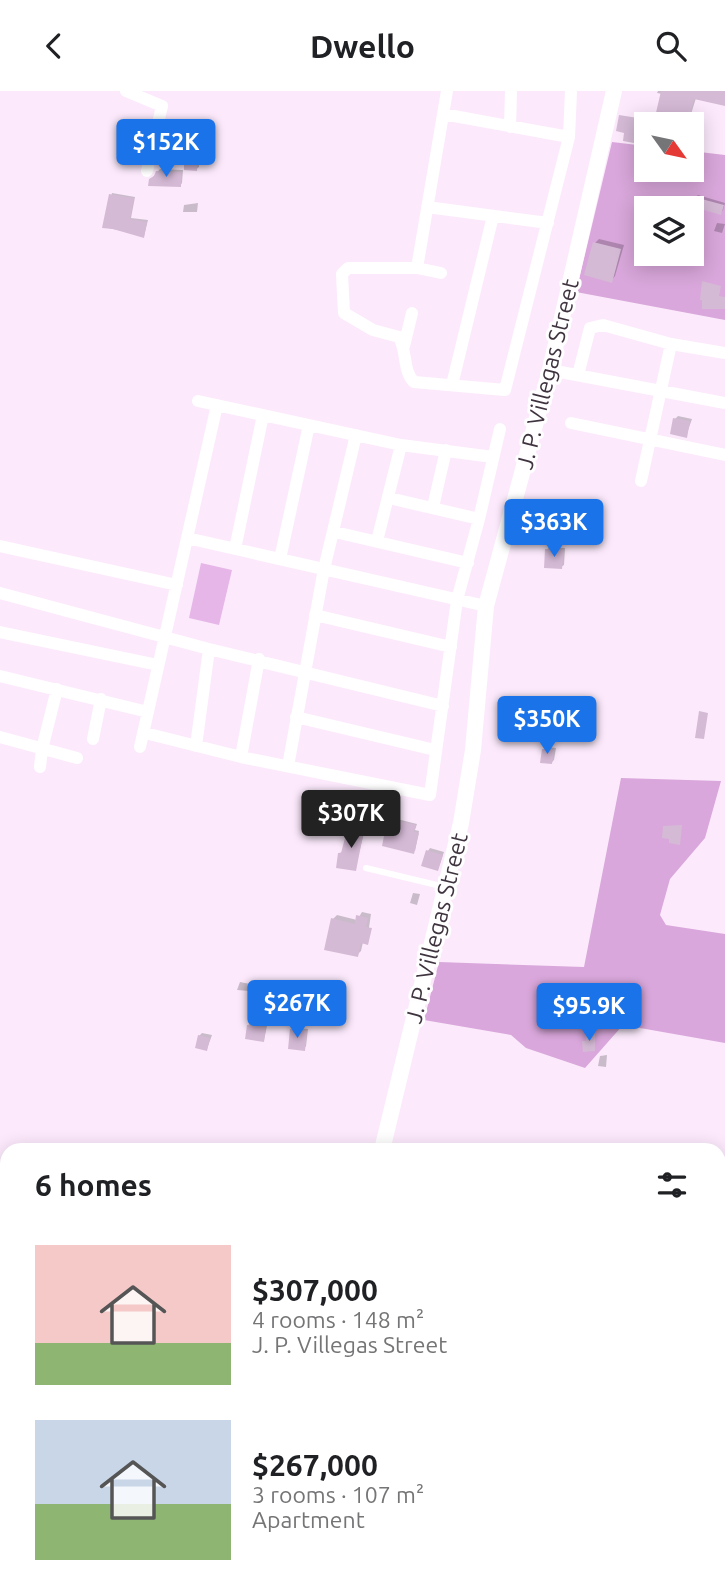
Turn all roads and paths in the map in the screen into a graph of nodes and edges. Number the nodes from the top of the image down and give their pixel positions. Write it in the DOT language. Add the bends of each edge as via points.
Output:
graph roads {
  1 [pos="126,91"];
  2 [pos="447,91"];
  3 [pos="512,91"];
  4 [pos="571,91"];
  5 [pos="614,91"];
  6 [pos="443,114"];
  7 [pos="510,127"];
  8 [pos="569,137"];
  9 [pos="147,171"];
  10 [pos="427,207"];
  11 [pos="493,216"];
  12 [pos="548,223"];
  13 [pos="417,268"];
  14 [pos="441,273"];
  15 [pos="412,313"];
  16 [pos="671,344"];
  17 [pos="404,346"];
  18 [pos="725,353"];
  19 [pos="550,370"];
  20 [pos="578,375"];
  21 [pos="452,385"];
  22 [pos="661,391"];
  23 [pos="198,401"];
  24 [pos="725,403"];
  25 [pos="217,405"];
  26 [pos="263,415"];
  27 [pos="571,423"];
  28 [pos="309,425"];
  29 [pos="499,429"];
  30 [pos="356,435"];
  31 [pos="650,441"];
  32 [pos="401,445"];
  33 [pos="446,450"];
  34 [pos="725,455"];
  35 [pos="493,457"];
  36 [pos="641,481"];
  37 [pos="388,498"];
  38 [pos="433,507"];
  39 [pos="479,519"];
  40 [pos="334,533"];
  41 [pos="187,538"];
  42 [pos="377,541"];
  43 [pos="0,546"];
  44 [pos="235,549"];
  45 [pos="280,559"];
  46 [pos="468,563"];
  47 [pos="324,569"];
  48 [pos="177,585"];
  49 [pos="0,593"];
  50 [pos="457,600"];
  51 [pos="486,606"];
  52 [pos="315,615"];
  53 [pos="0,632"];
  54 [pos="165,636"];
  55 [pos="451,647"];
  56 [pos="209,649"];
  57 [pos="258,659"];
  58 [pos="159,665"];
  59 [pos="307,672"];
  60 [pos="0,676"];
  61 [pos="57,689"];
  62 [pos="101,699"];
  63 [pos="443,706"];
  64 [pos="148,712"];
  65 [pos="296,717"];
  66 [pos="145,733"];
  67 [pos="0,737"];
  68 [pos="93,739"];
  69 [pos="196,746"];
  70 [pos="140,747"];
  71 [pos="42,749"];
  72 [pos="435,750"];
  73 [pos="241,757"];
  74 [pos="77,758"];
  75 [pos="288,766"];
  76 [pos="40,767"];
  77 [pos="366,868"];
  78 [pos="446,887"];
  79 [pos="384,1143"];
  1 -- 9 [label="street" via="162,106"];
  2 -- 6 [label="street"];
  3 -- 7 [label="street"];
  4 -- 8 [label="street"];
  5 -- 19 [label="street, J. P. Villegas Street"];
  6 -- 7 [label="street"];
  6 -- 10 [label="street"];
  7 -- 8 [label="street"];
  8 -- 12 [label="street"];
  10 -- 11 [label="street"];
  10 -- 13 [label="street"];
  11 -- 12 [label="street"];
  11 -- 21 [label="street"];
  12 -- 21 [label="street" via="505,390"];
  13 -- 14 [label="street"];
  13 -- 17 [label="street" via="348,268 342,274 344,313 373,330 399,337"];
  15 -- 17 [label="street"];
  16 -- 18 [label="street"];
  16 -- 20 [label="street" via="603,325 590,328"];
  16 -- 22 [label="street"];
  17 -- 21 [label="street" via="414,382"];
  19 -- 20 [label="street"];
  19 -- 51 [label="street, J. P. Villegas Street"];
  20 -- 22 [label="street"];
  22 -- 24 [label="street"];
  22 -- 31 [label="street"];
  23 -- 25 [label="street"];
  25 -- 26 [label="street"];
  25 -- 41 [label="street"];
  26 -- 28 [label="street"];
  26 -- 44 [label="street"];
  27 -- 31 [label="street"];
  28 -- 30 [label="street"];
  28 -- 45 [label="street"];
  29 -- 35 [label="street"];
  30 -- 32 [label="street"];
  30 -- 40 [label="street"];
  31 -- 34 [label="street"];
  31 -- 36 [label="street"];
  32 -- 33 [label="street"];
  32 -- 37 [label="street"];
  33 -- 35 [label="street"];
  33 -- 38 [label="street"];
  35 -- 39 [label="street"];
  37 -- 38 [label="street"];
  37 -- 42 [label="street"];
  38 -- 39 [label="street"];
  39 -- 46 [label="street"];
  40 -- 42 [label="street"];
  40 -- 47 [label="street"];
  41 -- 44 [label="street"];
  41 -- 48 [label="street"];
  42 -- 46 [label="street"];
  43 -- 48 [label="street"];
  44 -- 45 [label="street"];
  45 -- 47 [label="street"];
  46 -- 50 [label="street"];
  47 -- 50 [label="street"];
  47 -- 52 [label="street"];
  48 -- 54 [label="street"];
  49 -- 54 [label="street"];
  50 -- 51 [label="street"];
  50 -- 55 [label="street"];
  51 -- 78 [label="street, J. P. Villegas Street" via="473,750"];
  52 -- 55 [label="street"];
  52 -- 59 [label="street"];
  53 -- 58 [label="street"];
  54 -- 56 [label="street"];
  54 -- 58 [label="street"];
  55 -- 63 [label="street"];
  56 -- 57 [label="street"];
  56 -- 69 [label="street"];
  57 -- 59 [label="street"];
  57 -- 73 [label="street"];
  58 -- 64 [label="street"];
  59 -- 63 [label="street"];
  59 -- 65 [label="street"];
  60 -- 61 [label="street"];
  61 -- 62 [label="street"];
  61 -- 71 [label="street"];
  62 -- 64 [label="street"];
  62 -- 68 [label="street"];
  63 -- 72 [label="street"];
  64 -- 66 [label="street"];
  65 -- 72 [label="street"];
  65 -- 75 [label="street"];
  66 -- 69 [label="street"];
  66 -- 70 [label="street"];
  67 -- 71 [label="street"];
  69 -- 73 [label="street"];
  71 -- 74 [label="street"];
  71 -- 76 [label="street"];
  72 -- 75 [label="street" via="430,795"];
  73 -- 75 [label="street"];
  77 -- 78 [label="lane"];
  78 -- 79 [label="street, J. P. Villegas Street"];
}
